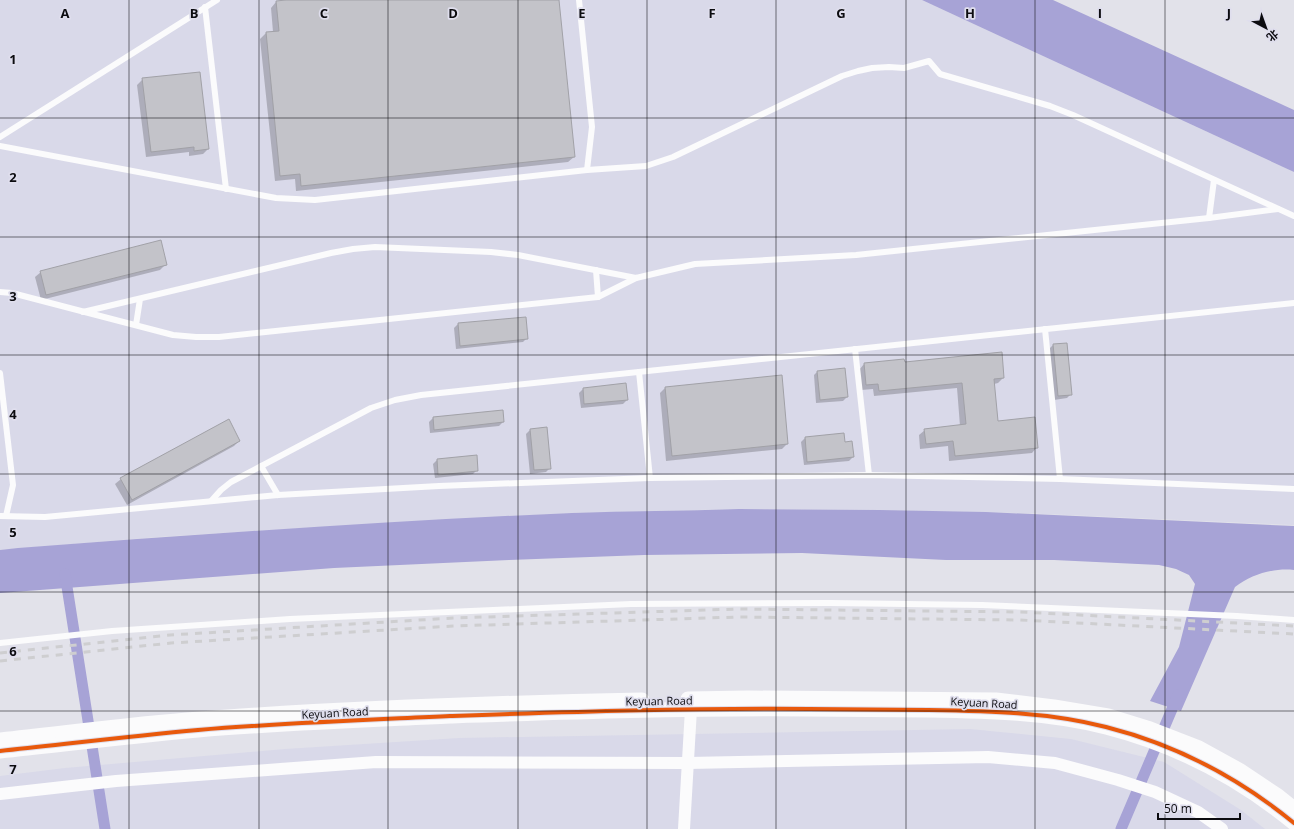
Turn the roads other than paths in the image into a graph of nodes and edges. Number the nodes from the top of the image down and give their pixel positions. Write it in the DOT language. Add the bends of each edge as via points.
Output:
graph roads {
  1 [pos="217,0"];
  2 [pos="579,0"];
  3 [pos="205,7"];
  4 [pos="0,137"];
  5 [pos="0,146"];
  6 [pos="587,170"];
  7 [pos="1214,180"];
  8 [pos="226,189"];
  9 [pos="1278,209"];
  10 [pos="1294,216"];
  11 [pos="1209,218"];
  12 [pos="596,270"];
  13 [pos="636,278"];
  14 [pos="0,292"];
  15 [pos="598,297"];
  16 [pos="140,299"];
  17 [pos="1294,303"];
  18 [pos="83,312"];
  19 [pos="136,325"];
  20 [pos="1045,329"];
  21 [pos="855,349"];
  22 [pos="639,372"];
  23 [pos="0,373"];
  24 [pos="261,466"];
  25 [pos="869,475"];
  26 [pos="650,478"];
  27 [pos="1060,479"];
  28 [pos="1294,489"];
  29 [pos="278,495"];
  30 [pos="212,500"];
  31 [pos="3,516"];
  32 [pos="1294,620"];
  33 [pos="0,643"];
  34 [pos="690,704"];
  35 [pos="85,736"];
  36 [pos="0,740"];
  37 [pos="1178,746"];
  38 [pos="0,751"];
  39 [pos="688,762"];
  40 [pos="0,794"];
  41 [pos="1294,809"];
  42 [pos="1294,823"];
  43 [pos="684,829"];
  44 [pos="1222,829"];
  1 -- 3 [label="lane"];
  2 -- 6 [label="lane" via="592,127"];
  3 -- 4 [label="lane"];
  3 -- 8 [label="lane"];
  5 -- 8 [label="lane"];
  6 -- 7 [label="lane" via="646,166 660,162 842,76 872,68 904,68 929,61 940,74 1074,115"];
  6 -- 8 [label="lane" via="315,200 276,198"];
  7 -- 9 [label="lane"];
  7 -- 11 [label="lane"];
  9 -- 10 [label="lane"];
  9 -- 11 [label="lane"];
  11 -- 13 [label="lane" via="856,255 694,264"];
  12 -- 13 [label="lane"];
  12 -- 15 [label="lane"];
  12 -- 16 [label="lane" via="491,252 353,249"];
  13 -- 15 [label="lane"];
  14 -- 18 [label="lane"];
  15 -- 19 [label="lane" via="219,337 173,335"];
  16 -- 18 [label="lane"];
  16 -- 19 [label="lane"];
  17 -- 20 [label="lane"];
  18 -- 19 [label="lane"];
  20 -- 21 [label="lane"];
  20 -- 27 [label="lane"];
  21 -- 22 [label="lane"];
  21 -- 25 [label="lane"];
  22 -- 24 [label="lane" via="421,395 395,400 371,408"];
  22 -- 26 [label="lane"];
  23 -- 31 [label="lane" via="13,485"];
  24 -- 29 [label="lane"];
  24 -- 30 [label="lane" via="231,482"];
  25 -- 26 [label="lane"];
  25 -- 27 [label="lane"];
  26 -- 29 [label="lane"];
  27 -- 28 [label="lane"];
  29 -- 30 [label="lane"];
  30 -- 31 [label="lane" via="45,517"];
  32 -- 33 [label="lane" via="982,605 631,604 290,619 98,632"];
  34 -- 35 [label="street, Keyuan Road"];
  34 -- 37 [label="street, Keyuan Road" via="748,698 996,700 1108,716"];
  34 -- 39 [label="street"];
  35 -- 36 [label="street, Keyuan Road"];
  35 -- 38 [label="street, Keyuan Road"];
  37 -- 41 [label="street, Keyuan Road" via="1199,748 1240,770"];
  37 -- 42 [label="street, Keyuan Road" via="1194,758 1234,779"];
  39 -- 40 [label="street" via="376,762 78,785"];
  39 -- 43 [label="street"];
  39 -- 44 [label="street" via="988,756 1055,763 1155,792 1198,812"];
}
